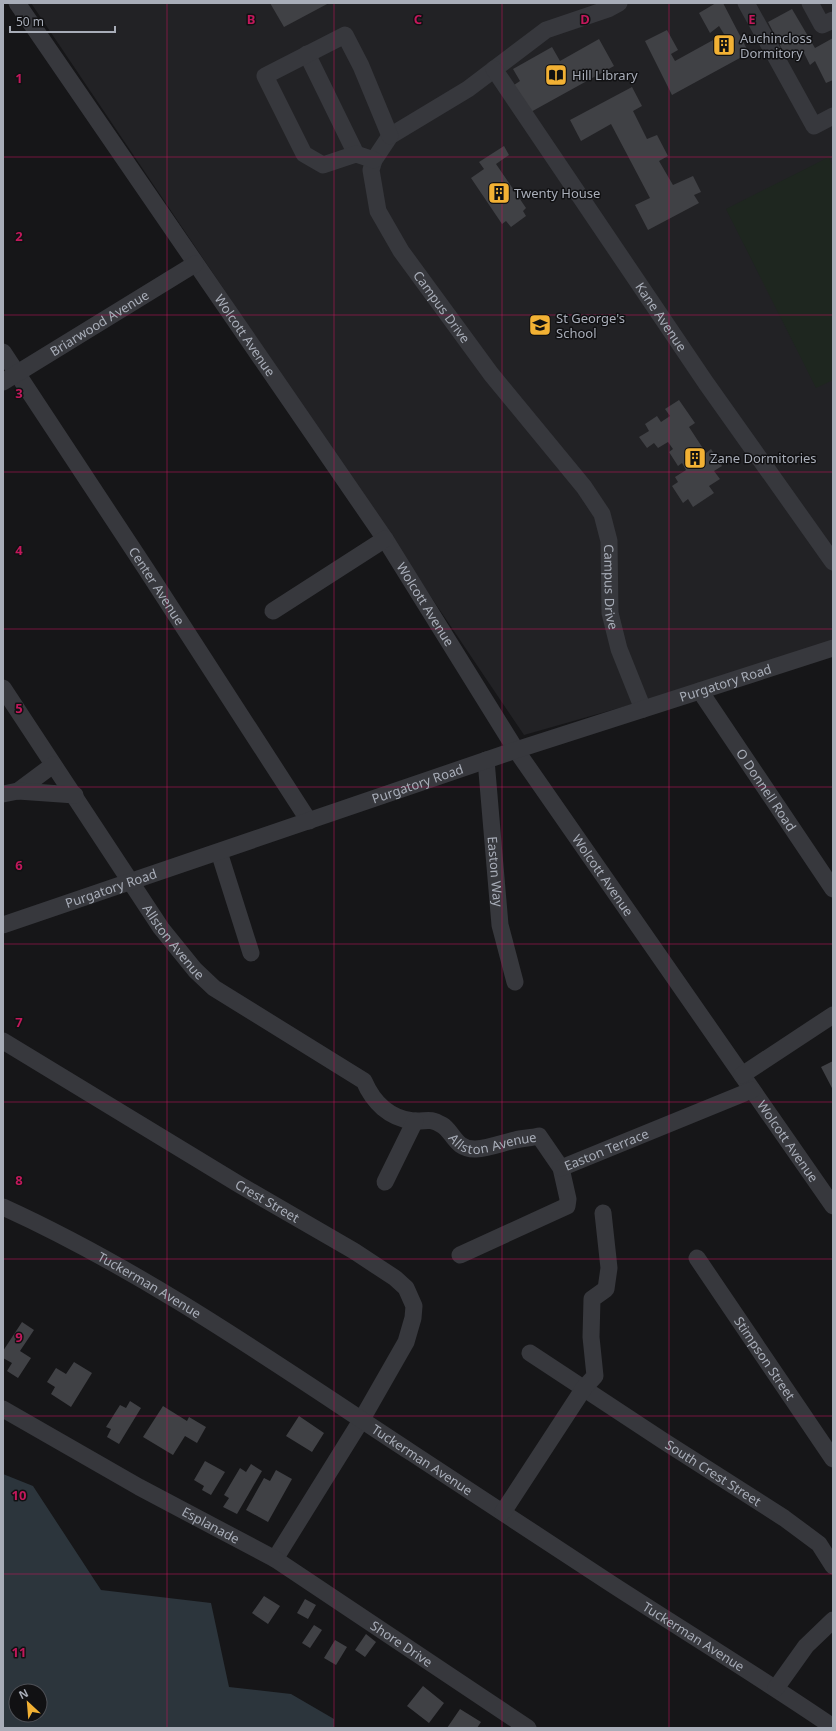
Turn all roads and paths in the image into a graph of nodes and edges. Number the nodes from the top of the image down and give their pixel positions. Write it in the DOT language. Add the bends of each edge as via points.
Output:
graph roads {
  1 [pos="17,3"];
  2 [pos="619,3"];
  3 [pos="810,3"];
  4 [pos="753,5"];
  5 [pos="833,20"];
  6 [pos="307,54"];
  7 [pos="494,69"];
  8 [pos="833,116"];
  9 [pos="390,136"];
  10 [pos="356,154"];
  11 [pos="374,160"];
  12 [pos="195,264"];
  13 [pos="3,352"];
  14 [pos="10,378"];
  15 [pos="385,539"];
  16 [pos="833,562"];
  17 [pos="273,611"];
  18 [pos="833,648"];
  19 [pos="3,688"];
  20 [pos="700,691"];
  21 [pos="643,709"];
  22 [pos="516,750"];
  23 [pos="486,760"];
  24 [pos="52,766"];
  25 [pos="10,792"];
  26 [pos="75,795"];
  27 [pos="309,821"];
  28 [pos="219,852"];
  29 [pos="131,882"];
  30 [pos="833,889"];
  31 [pos="3,925"];
  32 [pos="251,953"];
  33 [pos="514,982"];
  34 [pos="833,1015"];
  35 [pos="3,1041"];
  36 [pos="742,1075"];
  37 [pos="752,1090"];
  38 [pos="415,1121"];
  39 [pos="561,1168"];
  40 [pos="385,1182"];
  41 [pos="833,1206"];
  42 [pos="3,1207"];
  43 [pos="603,1213"];
  44 [pos="460,1255"];
  45 [pos="697,1258"];
  46 [pos="530,1353"];
  47 [pos="584,1388"];
  48 [pos="3,1409"];
  49 [pos="362,1419"];
  50 [pos="833,1459"];
  51 [pos="503,1512"];
  52 [pos="275,1559"];
  53 [pos="833,1566"];
  54 [pos="833,1620"];
  55 [pos="776,1688"];
  56 [pos="833,1727"];
  57 [pos="528,1728"];
  1 -- 12 [label="street, Wolcott Avenue"];
  2 -- 7 [label="street, Campus Drive" via="546,30"];
  3 -- 5 [label="street" via="822,25"];
  4 -- 8 [label="street" via="814,126"];
  6 -- 9 [label="street" via="345,35"];
  6 -- 10 [label="street"];
  6 -- 10 [label="street" via="265,76 295,138 304,154 323,165"];
  7 -- 9 [label="street, Campus Drive"];
  7 -- 16 [label="street, Kane Avenue" via="701,376"];
  9 -- 11 [label="street, Campus Drive"];
  10 -- 11 [label="street"];
  11 -- 21 [label="street, Campus Drive" via="371,170 378,211 401,251 491,374 584,488 602,514 609,541 610,613 618,649"];
  12 -- 14 [label="street, Briarwood Avenue"];
  12 -- 15 [label="street, Wolcott Avenue"];
  13 -- 14 [label="street, Center Avenue"];
  14 -- 27 [label="street, Center Avenue"];
  15 -- 17 [label="street"];
  15 -- 22 [label="street, Wolcott Avenue"];
  18 -- 20 [label="street, Purgatory Road"];
  19 -- 24 [label="street, Allston Avenue"];
  20 -- 21 [label="street, Purgatory Road"];
  20 -- 30 [label="street, O Donnell Road"];
  21 -- 22 [label="street, Purgatory Road"];
  22 -- 23 [label="street, Purgatory Road"];
  22 -- 36 [label="street, Wolcott Avenue"];
  23 -- 27 [label="street, Purgatory Road"];
  23 -- 33 [label="street, Easton Way" via="500,925"];
  24 -- 25 [label="street"];
  24 -- 26 [label="street, Allston Avenue"];
  25 -- 26 [label="street"];
  26 -- 29 [label="street, Allston Avenue"];
  27 -- 28 [label="street, Purgatory Road"];
  28 -- 29 [label="street, Purgatory Road"];
  28 -- 32 [label="street"];
  29 -- 31 [label="street, Purgatory Road"];
  29 -- 38 [label="street, Allston Avenue" via="175,948 214,988 364,1080 370,1096 389,1112"];
  34 -- 36 [label="street"];
  35 -- 49 [label="street, Crest Street" via="354,1251 406,1288 414,1306 406,1342"];
  36 -- 37 [label="street, Wolcott Avenue"];
  37 -- 39 [label="street, Easton Terrace"];
  37 -- 41 [label="street, Wolcott Avenue"];
  38 -- 39 [label="street, Allston Avenue" via="428,1119 444,1126 454,1140 475,1149 539,1136"];
  38 -- 40 [label="street"];
  39 -- 44 [label="street, Easton Terrace" via="568,1199 567,1206"];
  42 -- 49 [label="street, Tuckerman Avenue" via="41,1224 154,1286"];
  43 -- 47 [label="street" via="609,1268 606,1289 592,1299 591,1337 595,1376"];
  45 -- 50 [label="street, Stimpson Street"];
  46 -- 47 [label="street, South Crest Street"];
  47 -- 51 [label="street"];
  47 -- 53 [label="street, South Crest Street" via="784,1518 819,1544"];
  48 -- 52 [label="street, Esplanade" via="139,1487"];
  49 -- 51 [label="street, Tuckerman Avenue"];
  49 -- 52 [label="street"];
  51 -- 55 [label="street, Tuckerman Avenue"];
  52 -- 57 [label="street, Shore Drive"];
  54 -- 55 [label="street" via="806,1646"];
  55 -- 56 [label="street, Tuckerman Avenue"];
}
